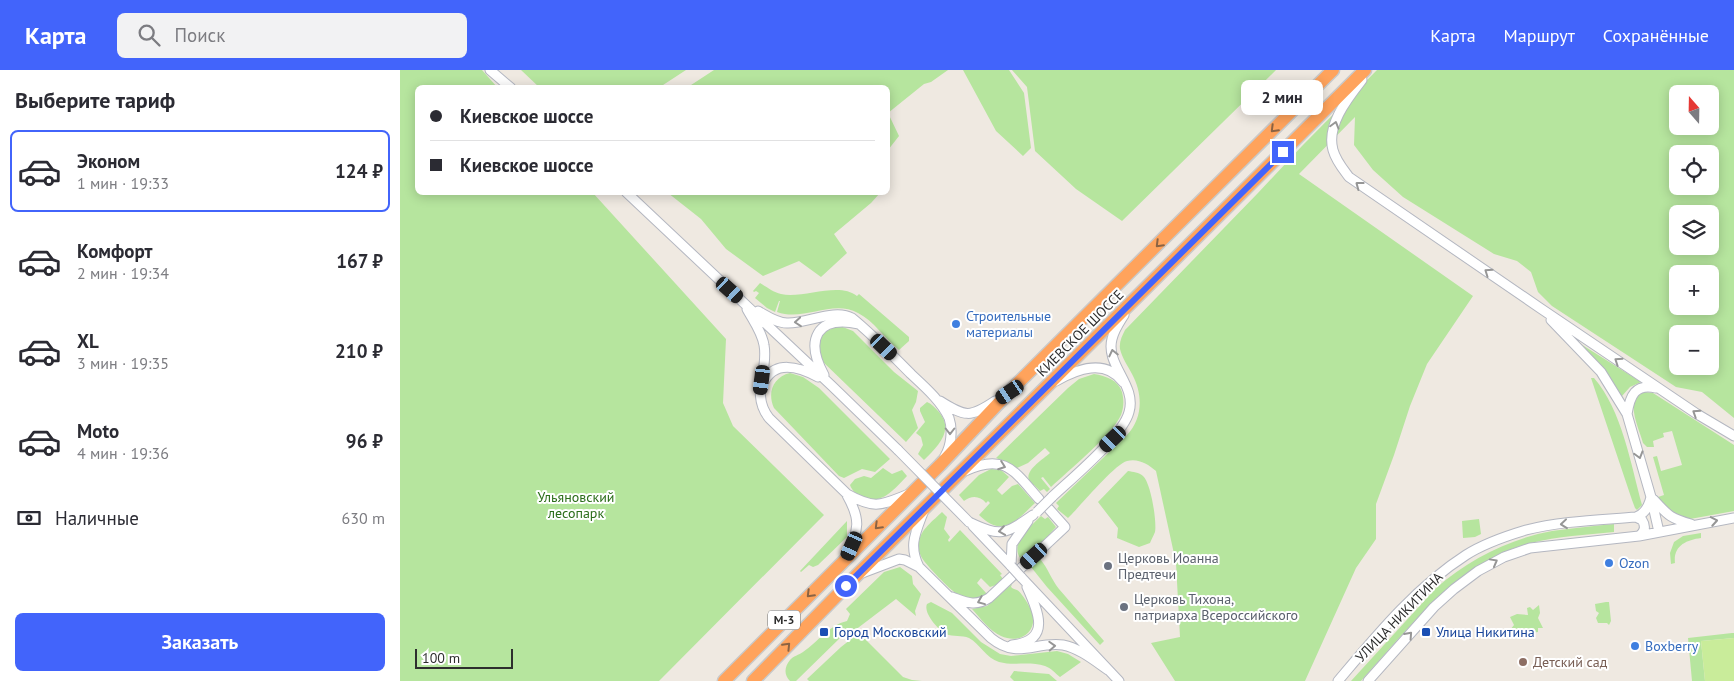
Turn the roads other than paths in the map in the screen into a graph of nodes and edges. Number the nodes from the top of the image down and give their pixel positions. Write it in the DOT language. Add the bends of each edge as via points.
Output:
graph roads {
  1 [pos="490,70"];
  2 [pos="1333,70"];
  3 [pos="1365,70"];
  4 [pos="1370,70"];
  5 [pos="508,85"];
  6 [pos="629,195"];
  7 [pos="743,302"];
  8 [pos="1133,302"];
  9 [pos="1540,308"];
  10 [pos="861,325"];
  11 [pos="827,382"];
  12 [pos="1046,387"];
  13 [pos="1659,388"];
  14 [pos="1010,392"];
  15 [pos="760,394"];
  16 [pos="1130,398"];
  17 [pos="936,399"];
  18 [pos="1627,414"];
  19 [pos="1734,436"];
  20 [pos="940,465"];
  21 [pos="953,480"];
  22 [pos="912,493"];
  23 [pos="847,494"];
  24 [pos="1651,497"];
  25 [pos="1039,499"];
  26 [pos="925,508"];
  27 [pos="1049,510"];
  28 [pos="1035,513"];
  29 [pos="1636,517"];
  30 [pos="1734,518"];
  31 [pos="969,522"];
  32 [pos="1694,525"];
  33 [pos="1659,532"];
  34 [pos="1639,536"];
  35 [pos="845,560"];
  36 [pos="1011,566"];
  37 [pos="920,567"];
  38 [pos="857,575"];
  39 [pos="1022,578"];
  40 [pos="949,596"];
  41 [pos="1004,646"];
  42 [pos="1108,670"];
  43 [pos="724,681"];
  44 [pos="753,681"];
  45 [pos="1119,681"];
  46 [pos="1338,681"];
  47 [pos="1368,681"];
  1 -- 5 [label="main road"];
  2 -- 14 [label="highway, КИЕВСКОЕ ШОССЕ / М-3, one-way"];
  3 -- 8 [label="highway, КИЕВСКОЕ ШОССЕ / М-3"];
  9 -- 4 [label="main road, one-way" via="1355,183 1342,168 1332,149 1334,127 1338,114"];
  6 -- 7 [label="main road"];
  10 -- 7 [label="main road, one-way" via="841,314 783,323"];
  7 -- 11 [label="main road"];
  7 -- 15 [label="main road" via="765,346"];
  8 -- 12 [label="highway, КИЕВСКОЕ ШОССЕ / М-3"];
  16 -- 8 [label="main road, one-way" via="1126,382 1112,356 1111,344 1118,324"];
  13 -- 9 [label="main road, one-way"];
  9 -- 18 [label="main road" via="1601,372"];
  10 -- 11 [label="main road" via="834,322 820,330 814,353"];
  10 -- 17 [label="main road"];
  11 -- 15 [label="main road" via="796,368 780,368 764,381"];
  11 -- 31 [label="main road, bridge"];
  12 -- 16 [label="main road" via="1082,369 1097,367 1120,378"];
  12 -- 21 [label="highway, КИЕВСКОЕ ШОССЕ / М-3"];
  13 -- 18 [label="main road" via="1648,386 1631,396"];
  19 -- 13 [label="main road, one-way"];
  14 -- 17 [label="main road" via="972,413 958,412"];
  14 -- 20 [label="highway, КИЕВСКОЕ ШОССЕ / М-3"];
  15 -- 23 [label="main road" via="762,408 769,418"];
  16 -- 28 [label="main road, bridge" via="1130,412 1118,433"];
  17 -- 20 [label="main road, one-way" via="951,427 948,450"];
  18 -- 24 [label="main road, one-way"];
  20 -- 22 [label="highway, КИЕВСКОЕ ШОССЕ / М-3"];
  21 -- 25 [label="main road, one-way" via="973,468 998,463 1008,467"];
  21 -- 26 [label="highway, КИЕВСКОЕ ШОССЕ / М-3"];
  22 -- 23 [label="main road" via="876,505 864,504"];
  22 -- 35 [label="highway, КИЕВСКОЕ ШОССЕ / М-3, one-way"];
  23 -- 35 [label="main road" via="858,526"];
  24 -- 29 [label="main road" via="1646,510"];
  24 -- 32 [label="main road" via="1666,514"];
  24 -- 33 [label="main road"];
  26 -- 37 [label="main road" via="913,543"];
  26 -- 38 [label="highway, КИЕВСКОЕ ШОССЕ / М-3"];
  27 -- 40 [label="main road, one-way" via="1065,527 989,598 972,604"];
  28 -- 31 [label="main road, one-way" via="1001,533 990,532"];
  28 -- 36 [label="main road" via="1012,544"];
  29 -- 34 [label="main road" via="1645,527"];
  29 -- 46 [label="main road, УЛИЦА НИКИТИНА, one-way" via="1539,527 1496,540 1467,554 1416,595"];
  32 -- 30 [label="main road, УЛИЦА НИКИТИНА, one-way"];
  31 -- 36 [label="main road"];
  32 -- 33 [label="main road, УЛИЦА НИКИТИНА"];
  33 -- 34 [label="main road, УЛИЦА НИКИТИНА"];
  47 -- 34 [label="main road, УЛИЦА НИКИТИНА, one-way" via="1434,607 1478,571 1504,557 1530,548"];
  35 -- 43 [label="highway, КИЕВСКОЕ ШОССЕ / М-3, one-way"];
  36 -- 39 [label="main road, bridge"];
  37 -- 38 [label="main road" via="905,560 896,560"];
  37 -- 40 [label="main road"];
  44 -- 38 [label="highway, КИЕВСКОЕ ШОССЕ / М-3, one-way"];
  39 -- 41 [label="main road" via="1038,613 1038,627 1028,641"];
  39 -- 42 [label="main road"];
  40 -- 41 [label="main road" via="986,634"];
  41 -- 42 [label="main road, one-way" via="1017,650 1068,646"];
  42 -- 45 [label="main road"];
}
